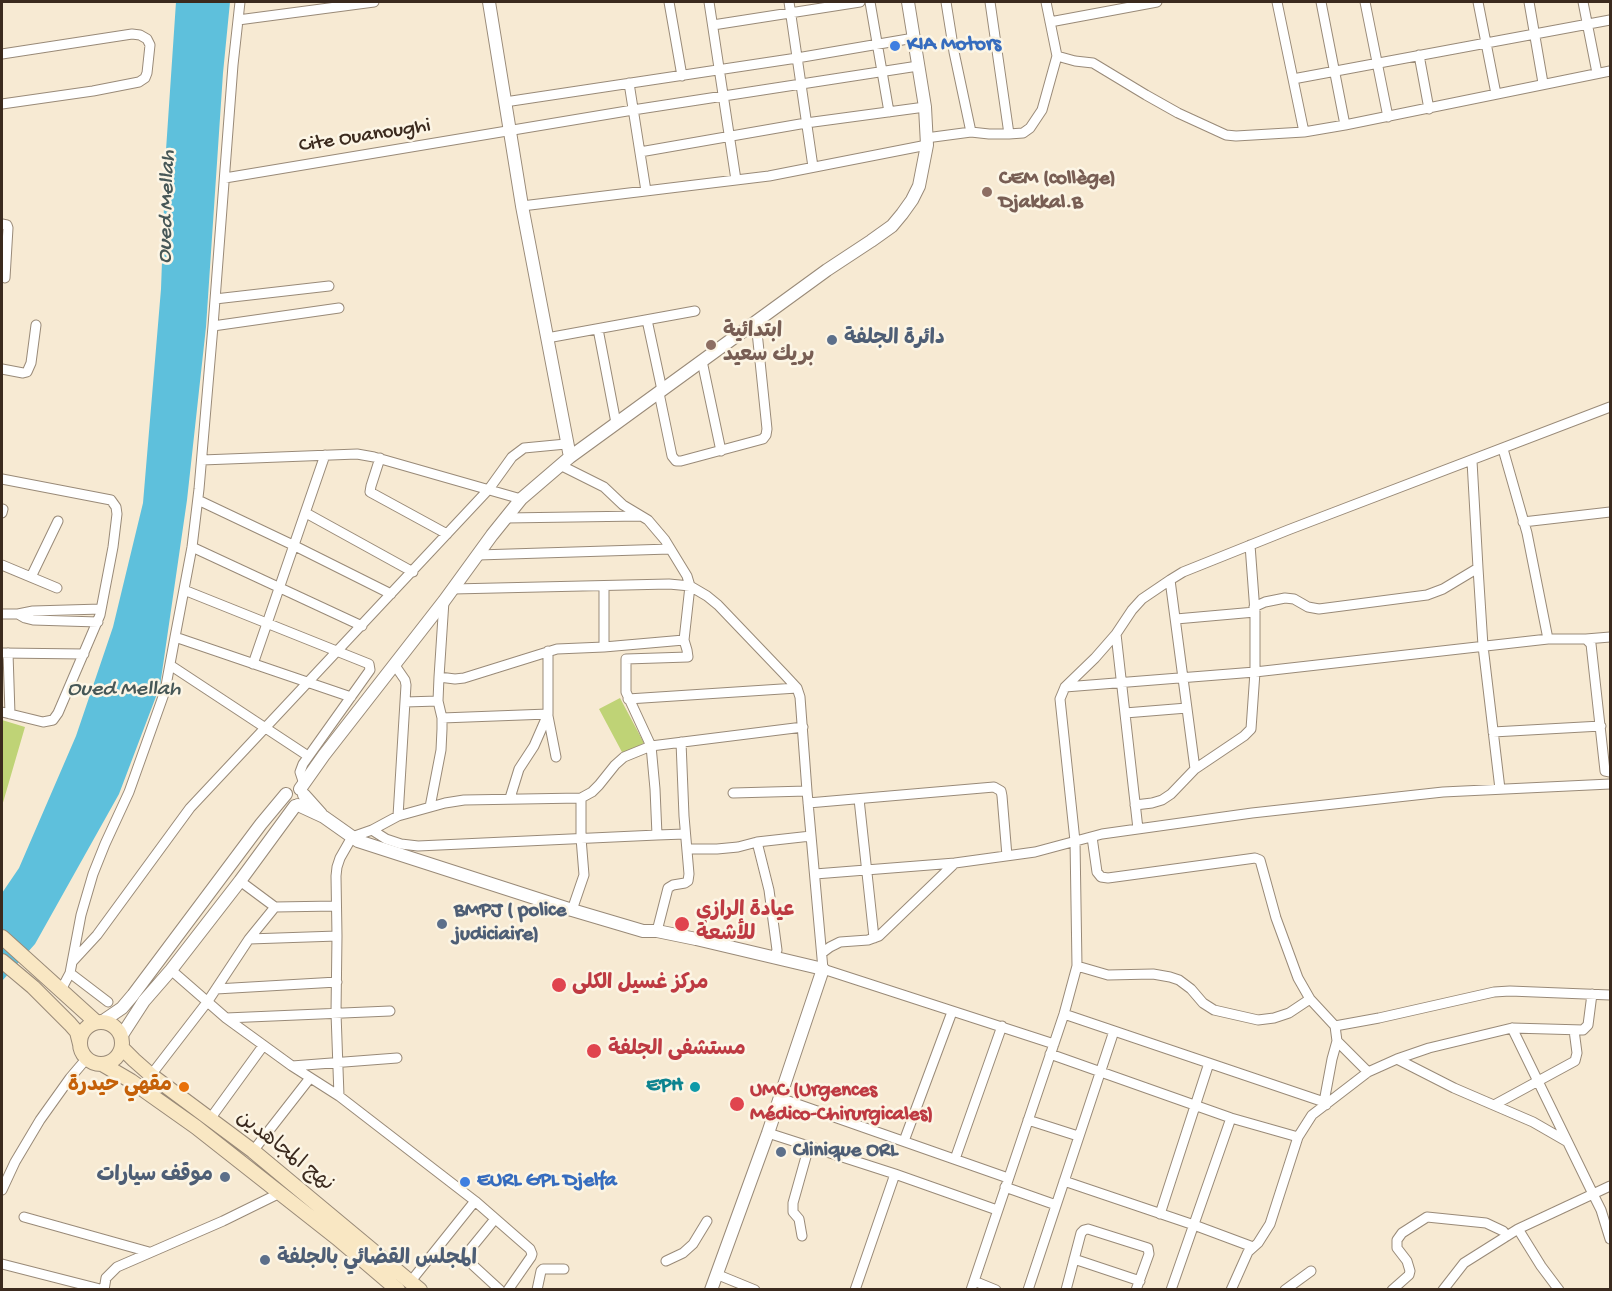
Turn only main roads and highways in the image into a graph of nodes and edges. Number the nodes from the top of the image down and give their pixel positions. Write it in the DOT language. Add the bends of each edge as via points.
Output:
graph roads {
  1 [pos="2,937"];
  2 [pos="2,961"];
  3 [pos="100,1021"];
  4 [pos="122,1042"];
  5 [pos="80,1044"];
  6 [pos="102,1064"];
  7 [pos="415,1286"];
  8 [pos="398,1290"];
  1 -- 3 [label="main road"];
  2 -- 5 [label="main road" via="77,1032"];
  3 -- 4 [label="main road" via="115,1026"];
  3 -- 5 [label="main road" via="84,1030"];
  4 -- 6 [label="main road" via="115,1059"];
  4 -- 7 [label="main road, نهج المجاهدين" via="151,1075 253,1151"];
  5 -- 6 [label="main road" via="87,1058"];
  6 -- 8 [label="main road, نهج المجاهدين" via="162,1102"];
}
